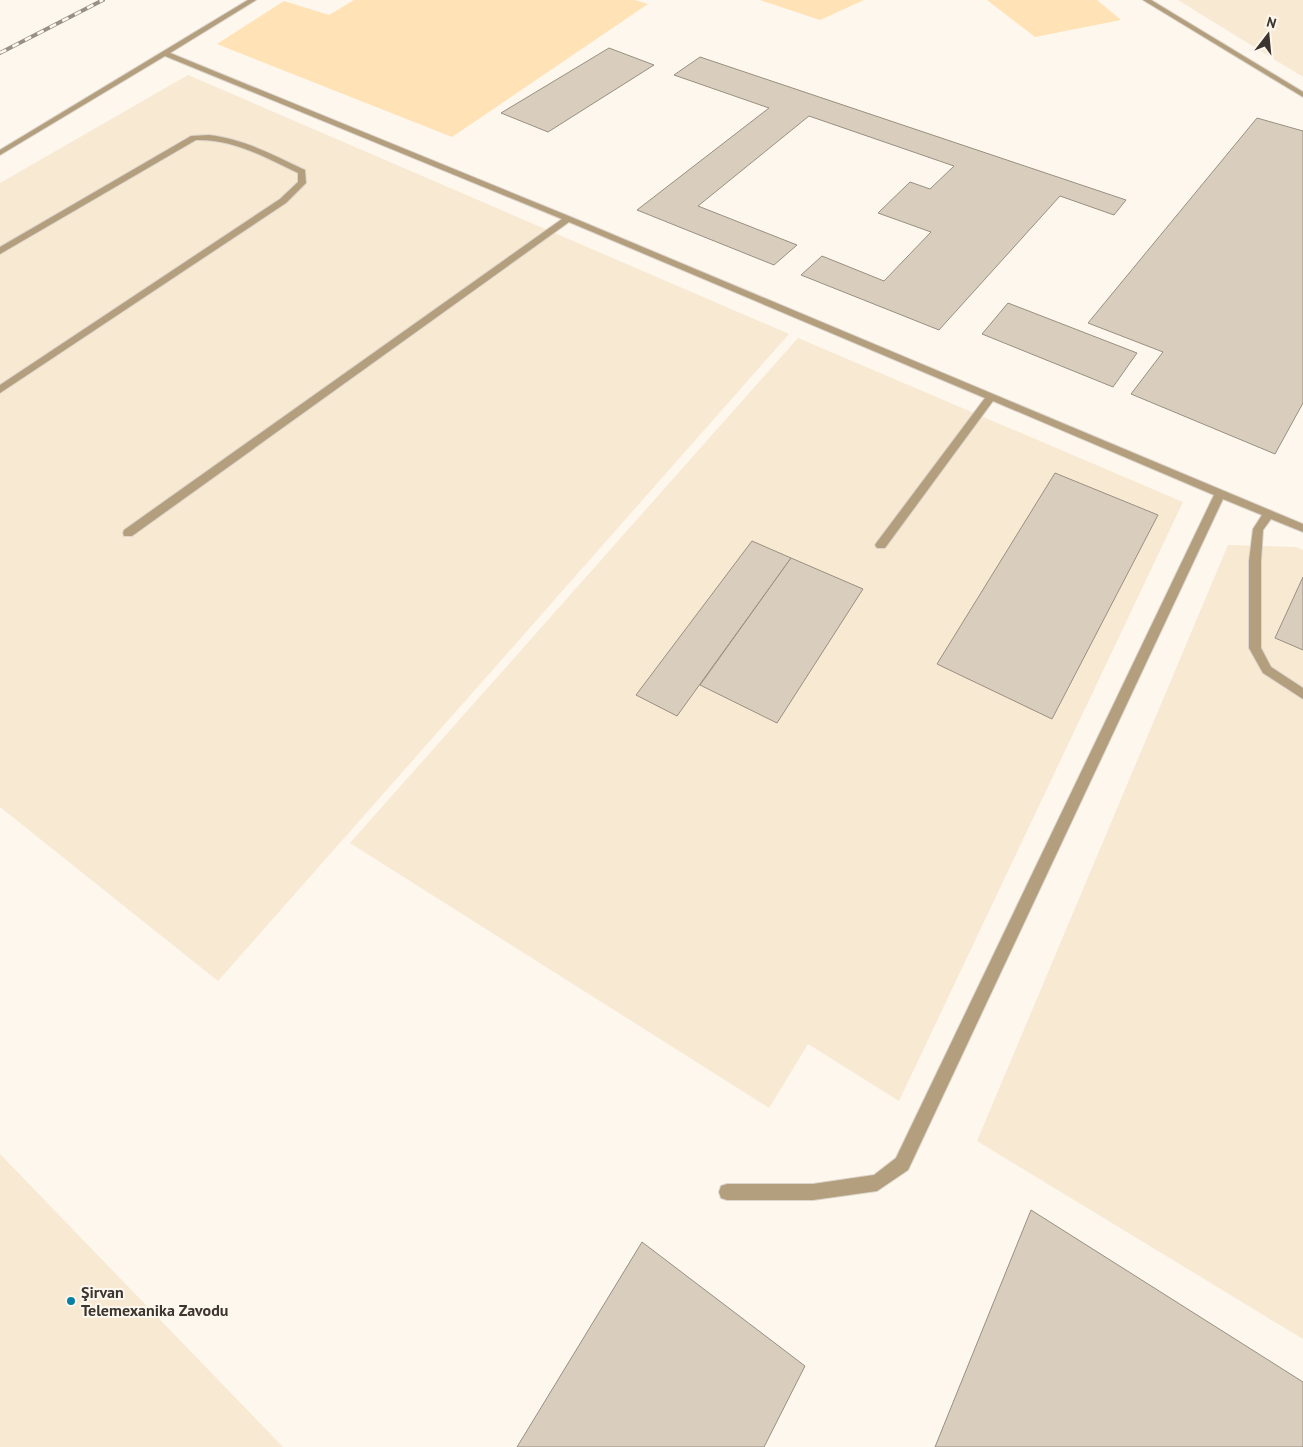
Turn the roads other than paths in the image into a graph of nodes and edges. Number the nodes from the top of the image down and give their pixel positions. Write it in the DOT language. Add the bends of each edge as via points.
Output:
graph roads {
  1 [pos="253,0"];
  2 [pos="1146,0"];
  3 [pos="166,54"];
  4 [pos="1303,95"];
  5 [pos="0,153"];
  6 [pos="568,219"];
  7 [pos="0,250"];
  8 [pos="0,390"];
  9 [pos="991,397"];
  10 [pos="1220,493"];
  11 [pos="1268,513"];
  12 [pos="1303,528"];
  13 [pos="128,533"];
  14 [pos="881,545"];
  15 [pos="1303,694"];
  16 [pos="727,1192"];
  1 -- 3 [label="lane"];
  2 -- 4 [label="lane"];
  3 -- 5 [label="lane"];
  3 -- 6 [label="lane"];
  6 -- 9 [label="lane"];
  6 -- 13 [label="lane"];
  7 -- 8 [label="lane" via="194,138 213,137 240,142 302,172 302,183 283,201"];
  9 -- 10 [label="lane"];
  9 -- 14 [label="lane"];
  10 -- 11 [label="lane"];
  10 -- 16 [label="lane" via="902,1164 877,1183 813,1192"];
  11 -- 12 [label="lane"];
  11 -- 15 [label="lane" via="1258,529 1255,648 1268,670"];
}
